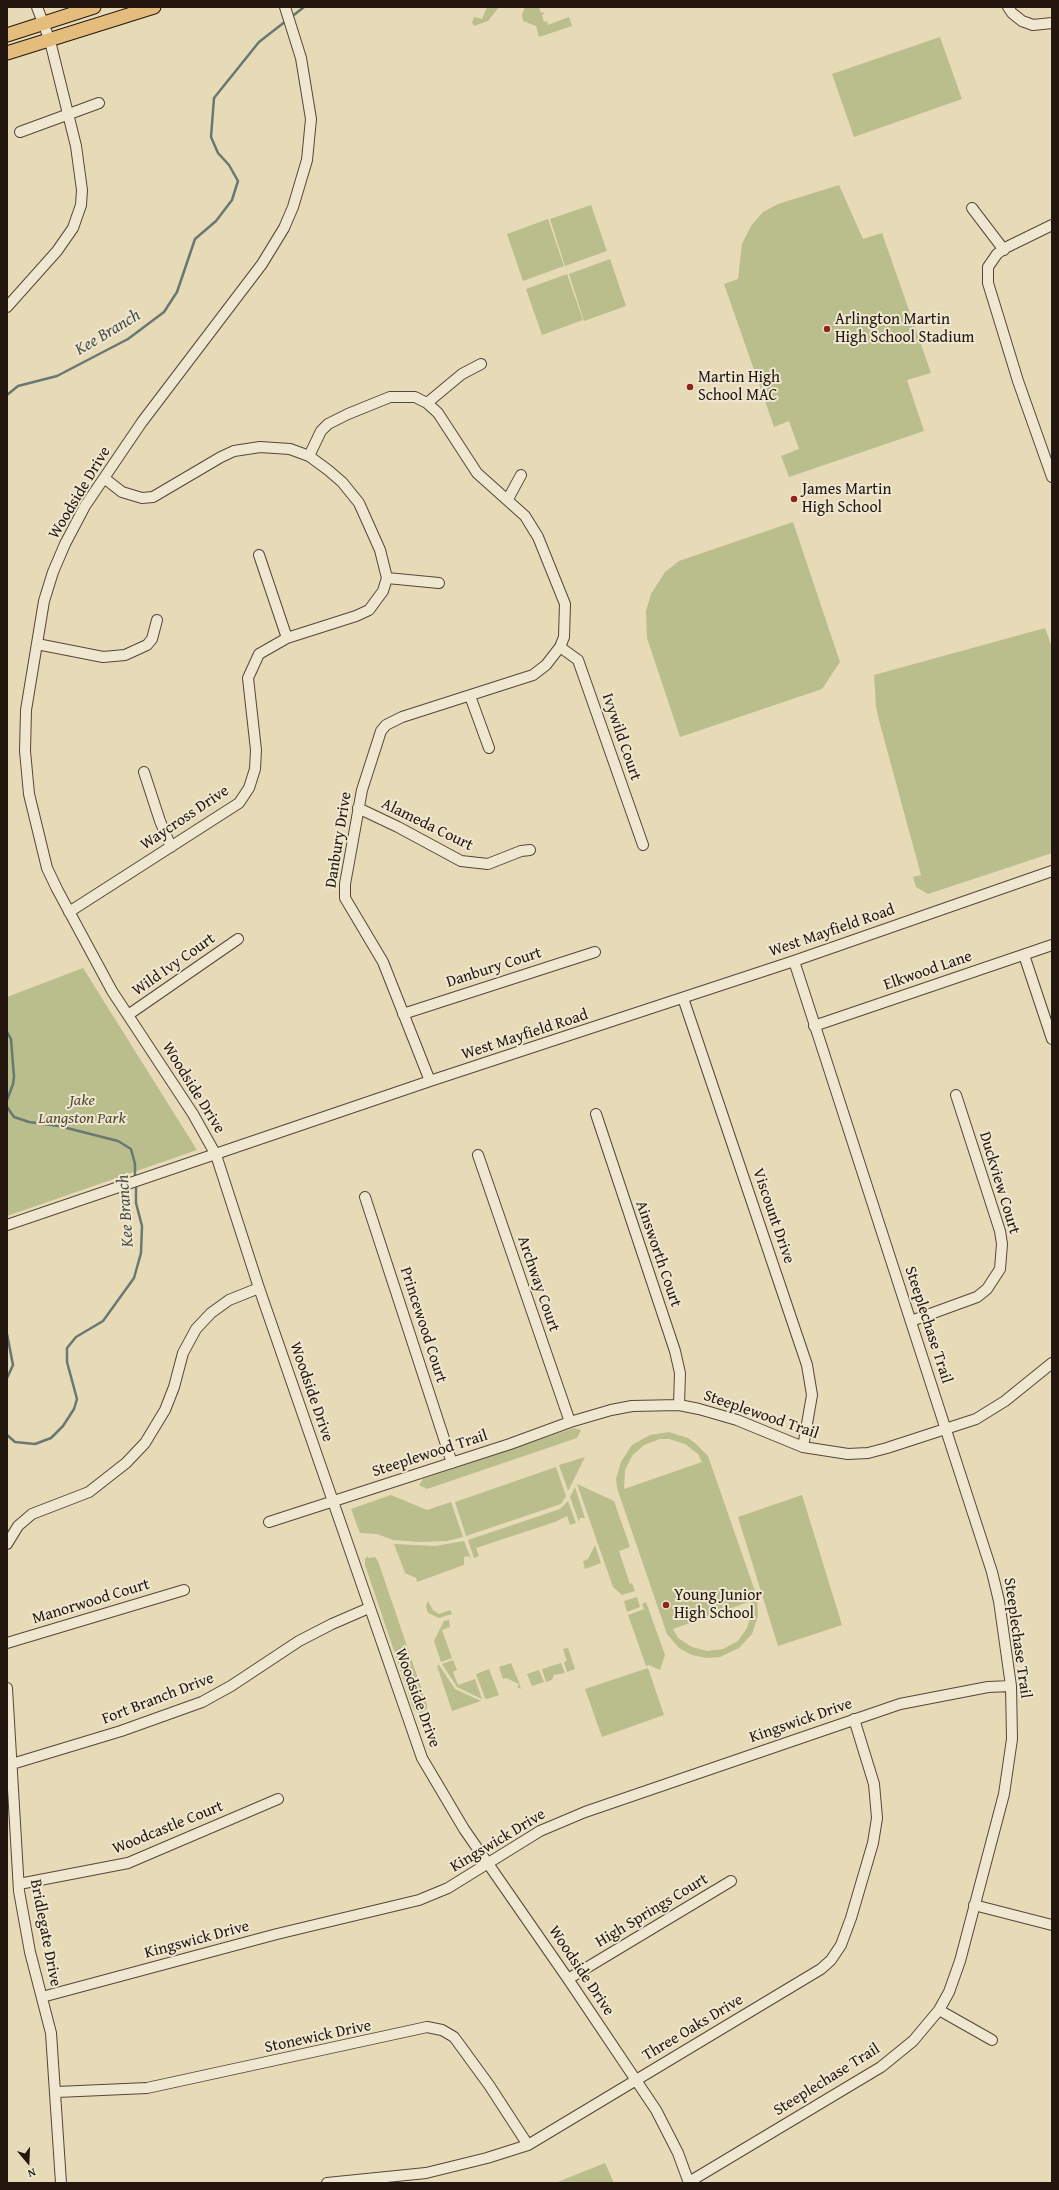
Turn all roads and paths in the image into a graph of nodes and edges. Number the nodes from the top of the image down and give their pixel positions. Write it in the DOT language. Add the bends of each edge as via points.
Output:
graph roads {
  1 [pos="38,7"];
  2 [pos="94,7"];
  3 [pos="154,7"];
  4 [pos="285,7"];
  5 [pos="1008,7"];
  6 [pos="44,23"];
  7 [pos="1052,23"];
  8 [pos="7,35"];
  9 [pos="50,41"];
  10 [pos="7,53"];
  11 [pos="99,103"];
  12 [pos="68,115"];
  13 [pos="20,132"];
  14 [pos="972,208"];
  15 [pos="1052,225"];
  16 [pos="1004,250"];
  17 [pos="7,307"];
  18 [pos="481,364"];
  19 [pos="427,403"];
  20 [pos="309,456"];
  21 [pos="522,475"];
  22 [pos="1052,477"];
  23 [pos="104,478"];
  24 [pos="508,499"];
  25 [pos="259,555"];
  26 [pos="387,578"];
  27 [pos="439,583"];
  28 [pos="157,620"];
  29 [pos="287,638"];
  30 [pos="37,644"];
  31 [pos="560,647"];
  32 [pos="470,696"];
  33 [pos="489,748"];
  34 [pos="144,772"];
  35 [pos="358,808"];
  36 [pos="643,845"];
  37 [pos="172,847"];
  38 [pos="530,850"];
  39 [pos="1052,871"];
  40 [pos="70,912"];
  41 [pos="238,939"];
  42 [pos="1052,946"];
  43 [pos="595,952"];
  44 [pos="1024,954"];
  45 [pos="794,962"];
  46 [pos="683,998"];
  47 [pos="403,1014"];
  48 [pos="128,1015"];
  49 [pos="814,1026"];
  50 [pos="1052,1039"];
  51 [pos="430,1082"];
  52 [pos="956,1095"];
  53 [pos="596,1114"];
  54 [pos="216,1155"];
  55 [pos="478,1155"];
  56 [pos="365,1197"];
  57 [pos="7,1225"];
  58 [pos="259,1288"];
  59 [pos="911,1321"];
  60 [pos="1052,1363"];
  61 [pos="679,1405"];
  62 [pos="570,1422"];
  63 [pos="945,1430"];
  64 [pos="803,1448"];
  65 [pos="452,1463"];
  66 [pos="333,1502"];
  67 [pos="269,1522"];
  68 [pos="7,1544"];
  69 [pos="184,1590"];
  70 [pos="369,1608"];
  71 [pos="7,1643"];
  72 [pos="1011,1686"];
  73 [pos="7,1688"];
  74 [pos="854,1719"];
  75 [pos="12,1764"];
  76 [pos="278,1799"];
  77 [pos="488,1864"];
  78 [pos="731,1881"];
  79 [pos="19,1884"];
  80 [pos="974,1905"];
  81 [pos="1052,1926"];
  82 [pos="568,1979"];
  83 [pos="42,1997"];
  84 [pos="939,2010"];
  85 [pos="992,2040"];
  86 [pos="635,2079"];
  87 [pos="57,2092"];
  88 [pos="528,2145"];
  89 [pos="61,2183"];
  90 [pos="328,2183"];
  91 [pos="689,2183"];
  1 -- 6 [label="street"];
  2 -- 6 [label="main road"];
  3 -- 9 [label="main road"];
  4 -- 23 [label="street, Woodside Drive" via="298,45 311,119 307,160 290,214 262,264 142,422"];
  5 -- 7 [label="street" via="1022,21 1033,25"];
  6 -- 8 [label="main road"];
  6 -- 9 [label="street"];
  9 -- 10 [label="main road"];
  9 -- 12 [label="street"];
  11 -- 12 [label="street"];
  12 -- 13 [label="street"];
  12 -- 17 [label="street" via="82,190 78,216 57,252"];
  14 -- 16 [label="street"];
  15 -- 16 [label="street"];
  16 -- 22 [label="street" via="997,254 988,267 988,283 1018,381"];
  18 -- 19 [label="street" via="462,374"];
  19 -- 20 [label="street, Danbury Drive" via="415,397 390,397 348,414 328,424 321,431"];
  19 -- 24 [label="street, Danbury Drive" via="438,413 477,473"];
  20 -- 23 [label="street" via="276,447 234,451 152,497 142,498 122,492"];
  20 -- 26 [label="street" via="342,482 359,503 380,550"];
  21 -- 24 [label="street"];
  23 -- 30 [label="street, Woodside Drive" via="85,506 53,572 44,601"];
  24 -- 31 [label="street, Danbury Drive" via="525,516 538,537 557,580 565,604 564,637"];
  25 -- 29 [label="street"];
  26 -- 27 [label="street"];
  26 -- 29 [label="street, Waycross Drive" via="383,591 368,610"];
  28 -- 30 [label="street" via="152,639 147,645 124,655 103,657"];
  29 -- 37 [label="street, Waycross Drive" via="259,654 248,678 256,750 255,769 249,788 239,803"];
  30 -- 40 [label="street, Woodside Drive" via="26,710 25,751 29,794 47,868"];
  31 -- 32 [label="street, Danbury Drive" via="546,665 533,675"];
  31 -- 36 [label="street, Ivywild Court" via="578,660"];
  32 -- 33 [label="street"];
  32 -- 35 [label="street, Danbury Drive" via="402,717 386,725 381,731"];
  34 -- 37 [label="street" via="160,822"];
  35 -- 38 [label="street, Alameda Court" via="461,861 488,864"];
  35 -- 47 [label="street, Danbury Drive" via="345,884 345,898 383,962"];
  37 -- 40 [label="street, Waycross Drive"];
  39 -- 45 [label="street, West Mayfield Road"];
  40 -- 48 [label="street, Woodside Drive" via="93,957"];
  41 -- 48 [label="street, Wild Ivy Court"];
  42 -- 44 [label="street, Elkwood Lane"];
  43 -- 47 [label="street, Danbury Court"];
  44 -- 49 [label="street, Elkwood Lane"];
  44 -- 50 [label="street"];
  45 -- 46 [label="street, West Mayfield Road"];
  45 -- 49 [label="street, Steeplechase Trail"];
  46 -- 51 [label="street, West Mayfield Road"];
  46 -- 64 [label="street, Viscount Drive" via="807,1365 812,1395"];
  47 -- 51 [label="street, Danbury Drive"];
  48 -- 54 [label="street, Woodside Drive" via="193,1114"];
  49 -- 59 [label="street, Steeplechase Trail"];
  51 -- 54 [label="street, West Mayfield Road"];
  52 -- 59 [label="street, Duckview Court" via="1000,1231 1000,1269 987,1289 977,1297"];
  53 -- 61 [label="street, Ainsworth Court" via="675,1351 680,1373"];
  54 -- 57 [label="street, West Mayfield Road"];
  54 -- 58 [label="street, Woodside Drive"];
  55 -- 62 [label="street, Archway Court"];
  56 -- 65 [label="street, Princewood Court"];
  58 -- 66 [label="street, Woodside Drive"];
  58 -- 68 [label="street" via="229,1300 211,1313 196,1329 183,1353 165,1410 145,1443 126,1463 89,1492 32,1514 18,1526"];
  59 -- 63 [label="street, Steeplechase Trail"];
  60 -- 63 [label="street, Steeplewood Trail" via="991,1410 976,1419"];
  61 -- 62 [label="street, Steeplewood Trail" via="632,1406"];
  61 -- 64 [label="street, Steeplewood Trail" via="737,1420"];
  62 -- 65 [label="street, Steeplewood Trail"];
  63 -- 64 [label="street, Steeplewood Trail" via="868,1453 848,1454"];
  63 -- 72 [label="street, Steeplechase Trail" via="992,1572 999,1601"];
  65 -- 66 [label="street, Steeplewood Trail"];
  66 -- 67 [label="street, Steeplewood Trail"];
  66 -- 70 [label="street, Woodside Drive"];
  69 -- 71 [label="street, Manorwood Court"];
  70 -- 75 [label="street, Fort Branch Drive" via="299,1641 202,1702 120,1732"];
  70 -- 77 [label="street, Woodside Drive" via="422,1758"];
  72 -- 74 [label="street, Kingswick Drive" via="988,1687 928,1697"];
  72 -- 80 [label="street, Steeplechase Trail" via="1012,1739 1004,1794"];
  73 -- 75 [label="street, Bridlegate Drive"];
  74 -- 77 [label="street, Kingswick Drive" via="585,1812 540,1831"];
  74 -- 86 [label="street, Three Oaks Drive" via="874,1784 877,1818 873,1842 841,1945 821,1969"];
  75 -- 79 [label="street, Bridlegate Drive"];
  76 -- 79 [label="street, Woodcastle Court" via="128,1863"];
  77 -- 82 [label="street, Woodside Drive"];
  77 -- 83 [label="street, Kingswick Drive" via="448,1888 419,1900 277,1934"];
  78 -- 82 [label="street, High Springs Court"];
  79 -- 83 [label="street, Bridlegate Drive" via="30,1952"];
  80 -- 81 [label="street"];
  80 -- 84 [label="street, Steeplechase Trail" via="960,1961 949,1992"];
  82 -- 86 [label="street, Woodside Drive"];
  83 -- 87 [label="street, Bridlegate Drive" via="51,2033"];
  84 -- 85 [label="street"];
  84 -- 91 [label="street, Steeplechase Trail" via="913,2041 881,2067"];
  86 -- 88 [label="street, Three Oaks Drive"];
  86 -- 91 [label="street, Woodside Drive" via="670,2134"];
  87 -- 88 [label="street, Stonewick Drive" via="147,2088 427,2027 442,2030 454,2037"];
  87 -- 89 [label="street, Bridlegate Drive"];
  88 -- 90 [label="street, Three Oaks Drive" via="426,2173"];
}
